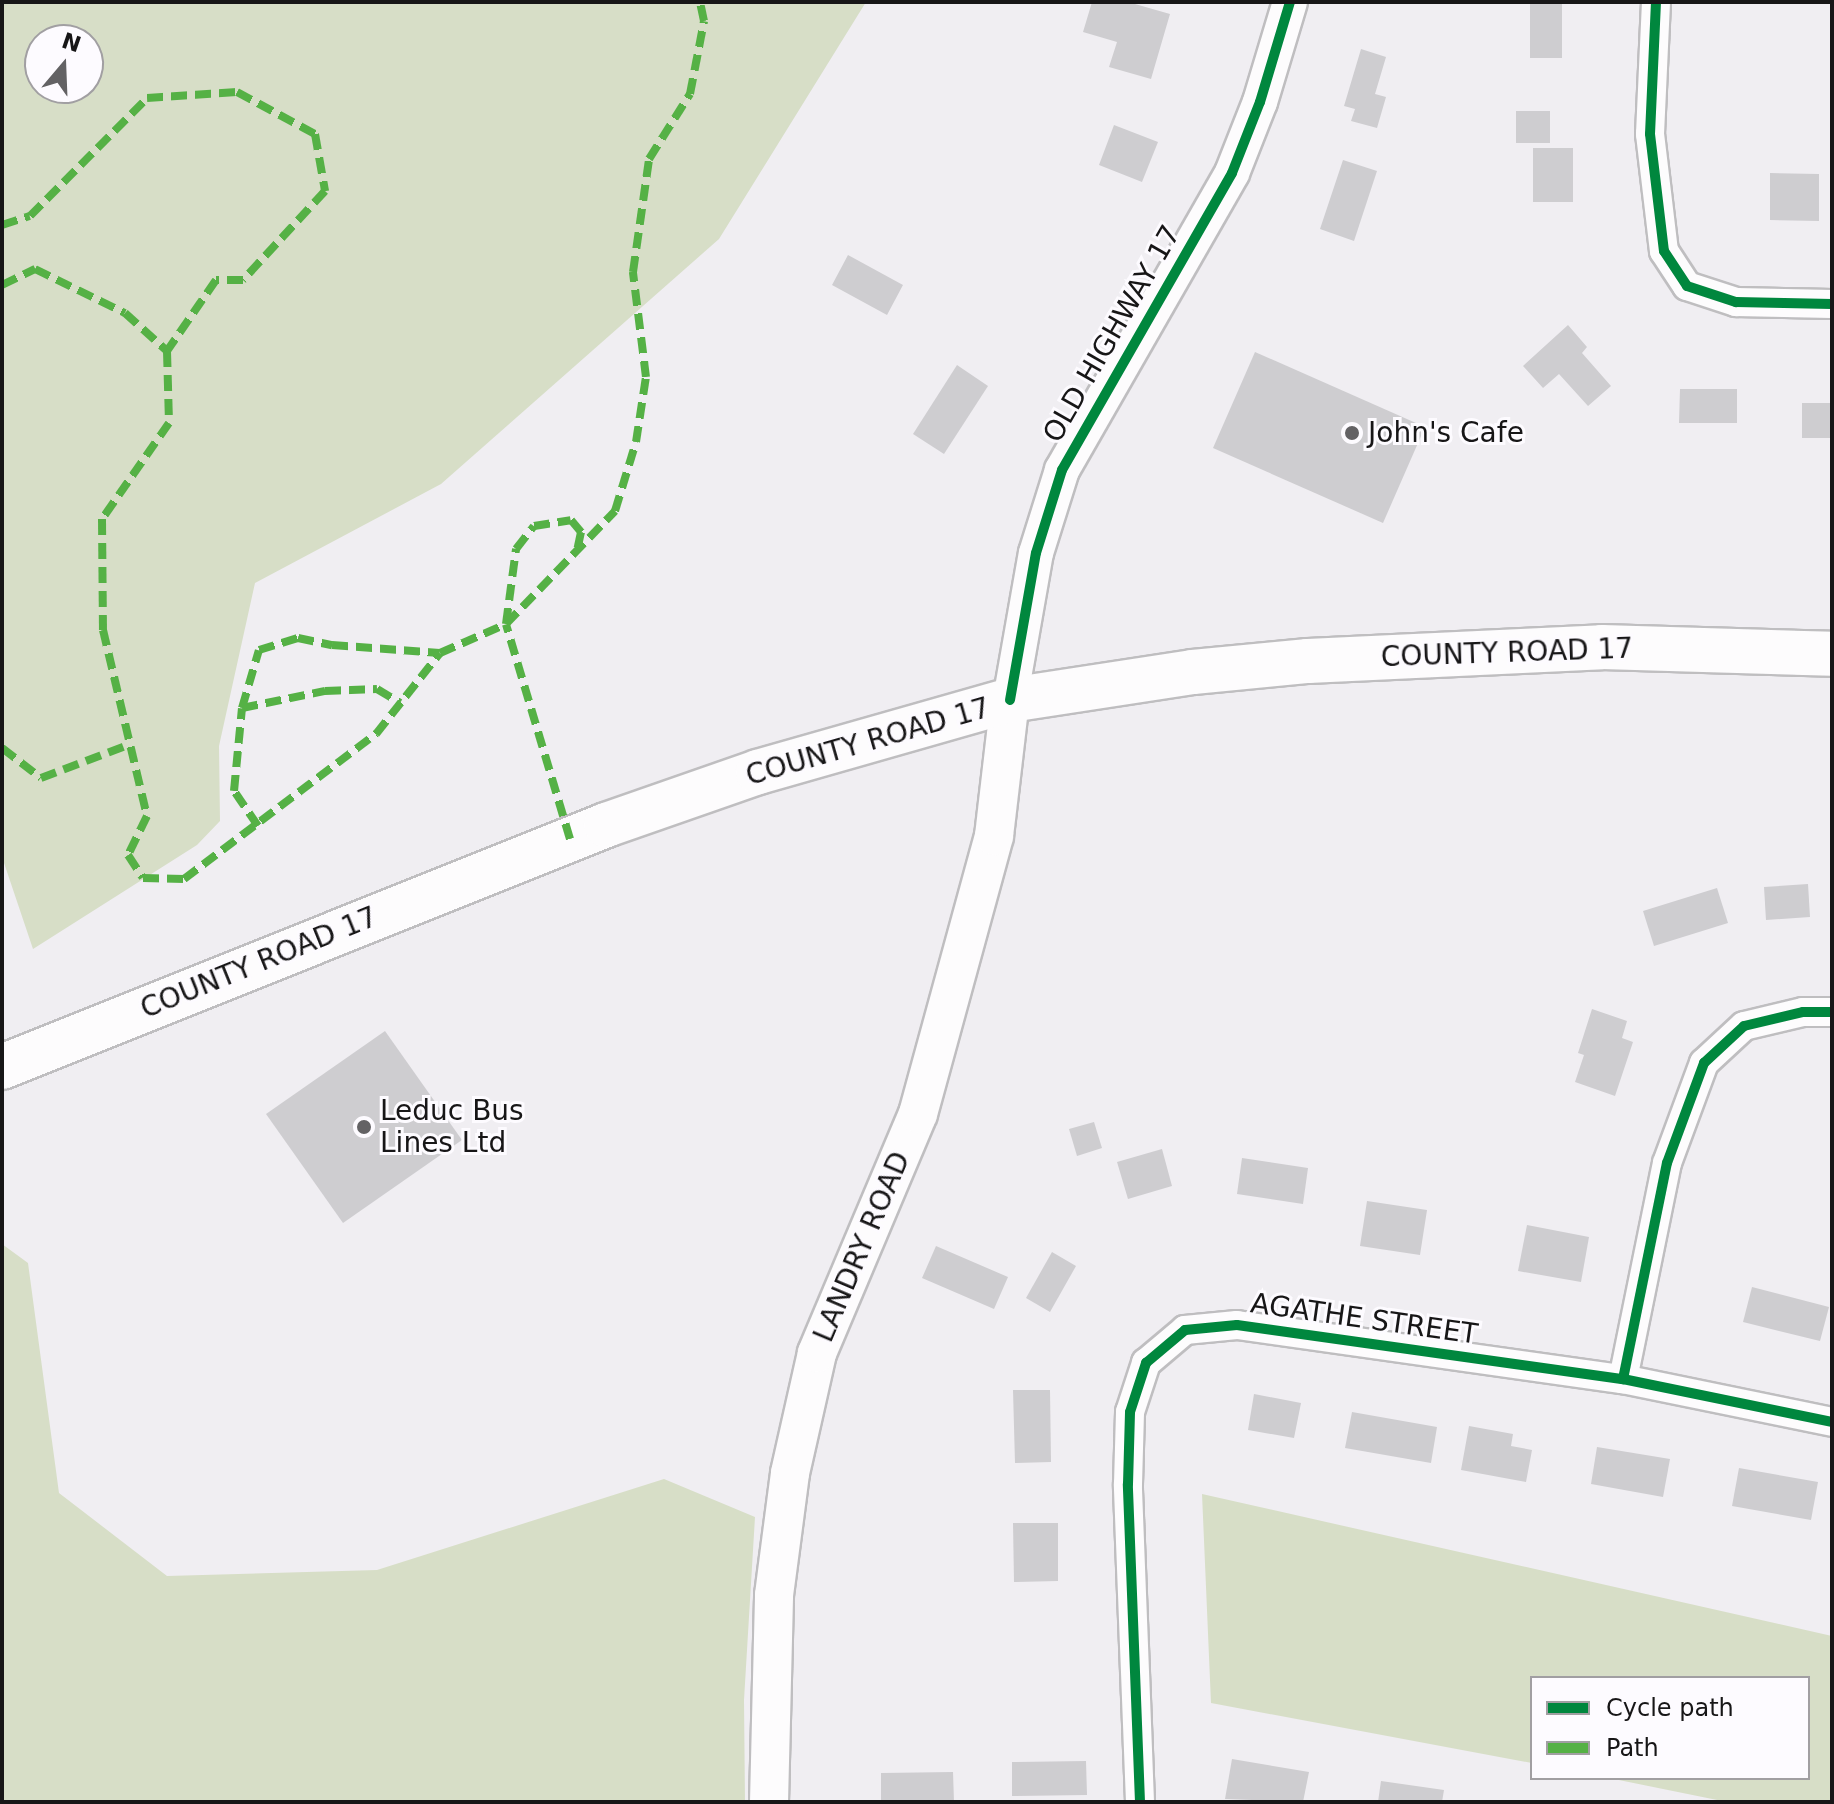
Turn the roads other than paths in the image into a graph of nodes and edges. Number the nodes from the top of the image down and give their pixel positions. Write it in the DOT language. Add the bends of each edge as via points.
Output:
graph roads {
  1 [pos="1290,2"];
  2 [pos="1656,2"];
  3 [pos="1832,304"];
  4 [pos="1832,654"];
  5 [pos="1010,700"];
  6 [pos="1832,1012"];
  7 [pos="2,1067"];
  8 [pos="1623,1379"];
  9 [pos="1832,1422"];
  10 [pos="769,1802"];
  11 [pos="1140,1802"];
  1 -- 5 [label="street, OLD HIGHWAY 17" via="1232,173 1062,470 1036,553"];
  2 -- 3 [label="street" via="1650,134 1664,251 1687,286 1736,302"];
  4 -- 5 [label="main road, COUNTY ROAD 17" via="1602,647 1308,661 1193,672"];
  5 -- 7 [label="main road, COUNTY ROAD 17" via="758,772 606,825"];
  5 -- 10 [label="main road, LANDRY ROAD" via="994,836 918,1114 817,1353 790,1473 774,1595"];
  6 -- 8 [label="street" via="1803,1012 1744,1026 1704,1063 1667,1163"];
  8 -- 9 [label="street, AGATHE STREET"];
  8 -- 11 [label="street, AGATHE STREET" via="1237,1325 1185,1330 1146,1363 1130,1412 1128,1484"];
}
